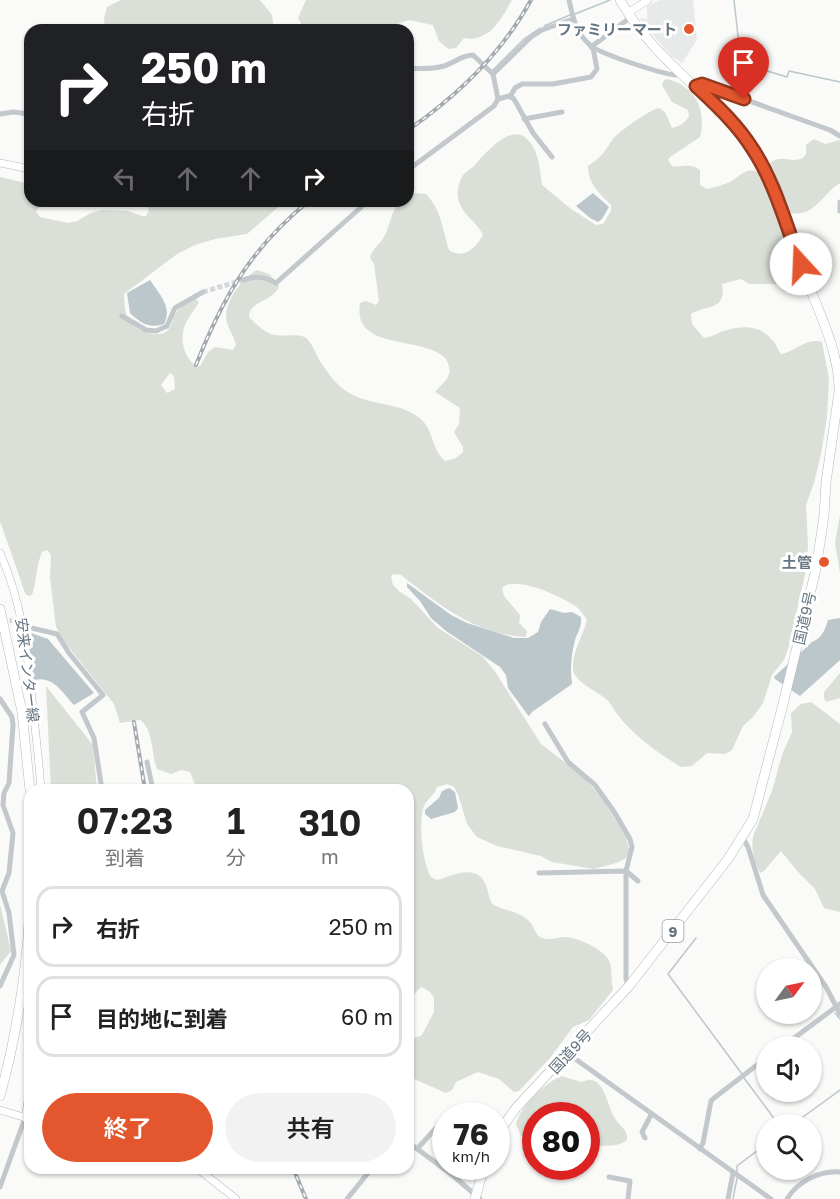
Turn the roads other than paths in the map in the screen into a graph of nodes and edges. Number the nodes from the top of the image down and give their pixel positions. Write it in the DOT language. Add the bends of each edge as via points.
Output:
graph roads {
  1 [pos="569,0"];
  2 [pos="620,0"];
  3 [pos="648,0"];
  4 [pos="629,15"];
  5 [pos="573,16"];
  6 [pos="592,47"];
  7 [pos="414,68"];
  8 [pos="493,74"];
  9 [pos="682,75"];
  10 [pos="696,86"];
  11 [pos="510,97"];
  12 [pos="498,99"];
  13 [pos="562,112"];
  14 [pos="24,113"];
  15 [pos="0,114"];
  16 [pos="524,119"];
  17 [pos="840,136"];
  18 [pos="552,157"];
  19 [pos="0,163"];
  20 [pos="414,166"];
  21 [pos="24,167"];
  22 [pos="840,202"];
  23 [pos="361,207"];
  24 [pos="840,212"];
  25 [pos="243,280"];
  26 [pos="202,292"];
  27 [pos="122,316"];
  28 [pos="840,377"];
  29 [pos="0,553"];
  30 [pos="0,609"];
  31 [pos="20,622"];
  32 [pos="0,699"];
  33 [pos="545,724"];
  34 [pos="147,762"];
  35 [pos="29,784"];
  36 [pos="40,784"];
  37 [pos="101,784"];
  38 [pos="152,784"];
  39 [pos="743,838"];
  40 [pos="626,871"];
  41 [pos="539,873"];
  42 [pos="638,881"];
  43 [pos="24,976"];
  44 [pos="0,986"];
  45 [pos="629,986"];
  46 [pos="838,1006"];
  47 [pos="840,1014"];
  48 [pos="797,1036"];
  49 [pos="567,1053"];
  50 [pos="756,1066"];
  51 [pos="1,1093"];
  52 [pos="0,1110"];
  53 [pos="651,1114"];
  54 [pos="510,1115"];
  55 [pos="24,1118"];
  56 [pos="24,1127"];
  57 [pos="432,1132"];
  58 [pos="645,1138"];
  59 [pos="414,1147"];
  60 [pos="417,1149"];
  61 [pos="699,1149"];
  62 [pos="432,1160"];
  63 [pos="840,1172"];
  64 [pos="206,1174"];
  65 [pos="367,1174"];
  66 [pos="736,1175"];
  67 [pos="609,1177"];
  68 [pos="458,1180"];
  69 [pos="481,1180"];
  70 [pos="0,1187"];
  71 [pos="477,1197"];
  72 [pos="236,1199"];
  73 [pos="348,1199"];
  74 [pos="628,1199"];
  75 [pos="728,1199"];
  76 [pos="771,1199"];
  77 [pos="787,1199"];
  1 -- 5 [label="street"];
  2 -- 4 [label="highway, 国道9号 / 9"];
  3 -- 4 [label="main road"];
  4 -- 6 [label="street"];
  4 -- 9 [label="highway, 国道9号 / 9"];
  5 -- 6 [label="street" via="576,28"];
  5 -- 8 [label="street" via="531,37"];
  6 -- 9 [label="street" via="652,70"];
  6 -- 11 [label="street" via="597,69 591,77 553,84 522,84"];
  7 -- 8 [label="street" via="445,66 473,55"];
  8 -- 12 [label="street"];
  9 -- 10 [label="highway, 国道9号 / 9"];
  10 -- 17 [label="street" via="702,84"];
  10 -- 28 [label="highway, 国道9号 / 9" via="722,110 758,157"];
  11 -- 12 [label="street"];
  11 -- 16 [label="street"];
  12 -- 20 [label="street" via="494,106"];
  13 -- 16 [label="street"];
  14 -- 15 [label="street"];
  16 -- 18 [label="street"];
  19 -- 21 [label="main road"];
  22 -- 24 [label="street"];
  23 -- 25 [label="street" via="276,283 264,276"];
  26 -- 27 [label="street" via="175,308 167,326 156,331 146,330"];
  28 -- 39 [label="highway, 国道9号 / 9" via="816,568 761,795"];
  29 -- 31 [label="main road, 安来インター線"];
  30 -- 35 [label="highway" via="22,712"];
  31 -- 36 [label="main road, 安来インター線"];
  31 -- 37 [label="street" via="57,634 103,695 82,712 94,738"];
  32 -- 44 [label="street" via="13,725 9,783 3,805 13,833 9,873 2,891 14,955"];
  33 -- 40 [label="street" via="568,762 595,785 628,834 632,847"];
  34 -- 38 [label="street"];
  39 -- 45 [label="highway, 国道9号 / 9"];
  39 -- 46 [label="street" via="764,895"];
  40 -- 41 [label="street"];
  40 -- 42 [label="street"];
  40 -- 45 [label="street"];
  43 -- 51 [label="highway"];
  45 -- 49 [label="highway, 国道9号 / 9"];
  46 -- 47 [label="street"];
  46 -- 48 [label="street"];
  49 -- 53 [label="street"];
  49 -- 54 [label="highway, 国道9号 / 9"];
  50 -- 61 [label="street" via="711,1101"];
  52 -- 55 [label="main road"];
  53 -- 58 [label="street" via="642,1132"];
  53 -- 61 [label="street"];
  56 -- 70 [label="street"];
  57 -- 60 [label="street"];
  59 -- 60 [label="street"];
  60 -- 62 [label="street"];
  61 -- 66 [label="street"];
  63 -- 77 [label="street" via="826,1172 801,1183"];
  64 -- 72 [label="main road"];
  65 -- 73 [label="street"];
  66 -- 75 [label="street"];
  66 -- 76 [label="street"];
  67 -- 74 [label="street" via="630,1181"];
  68 -- 71 [label="street"];
  69 -- 71 [label="highway"];
}
